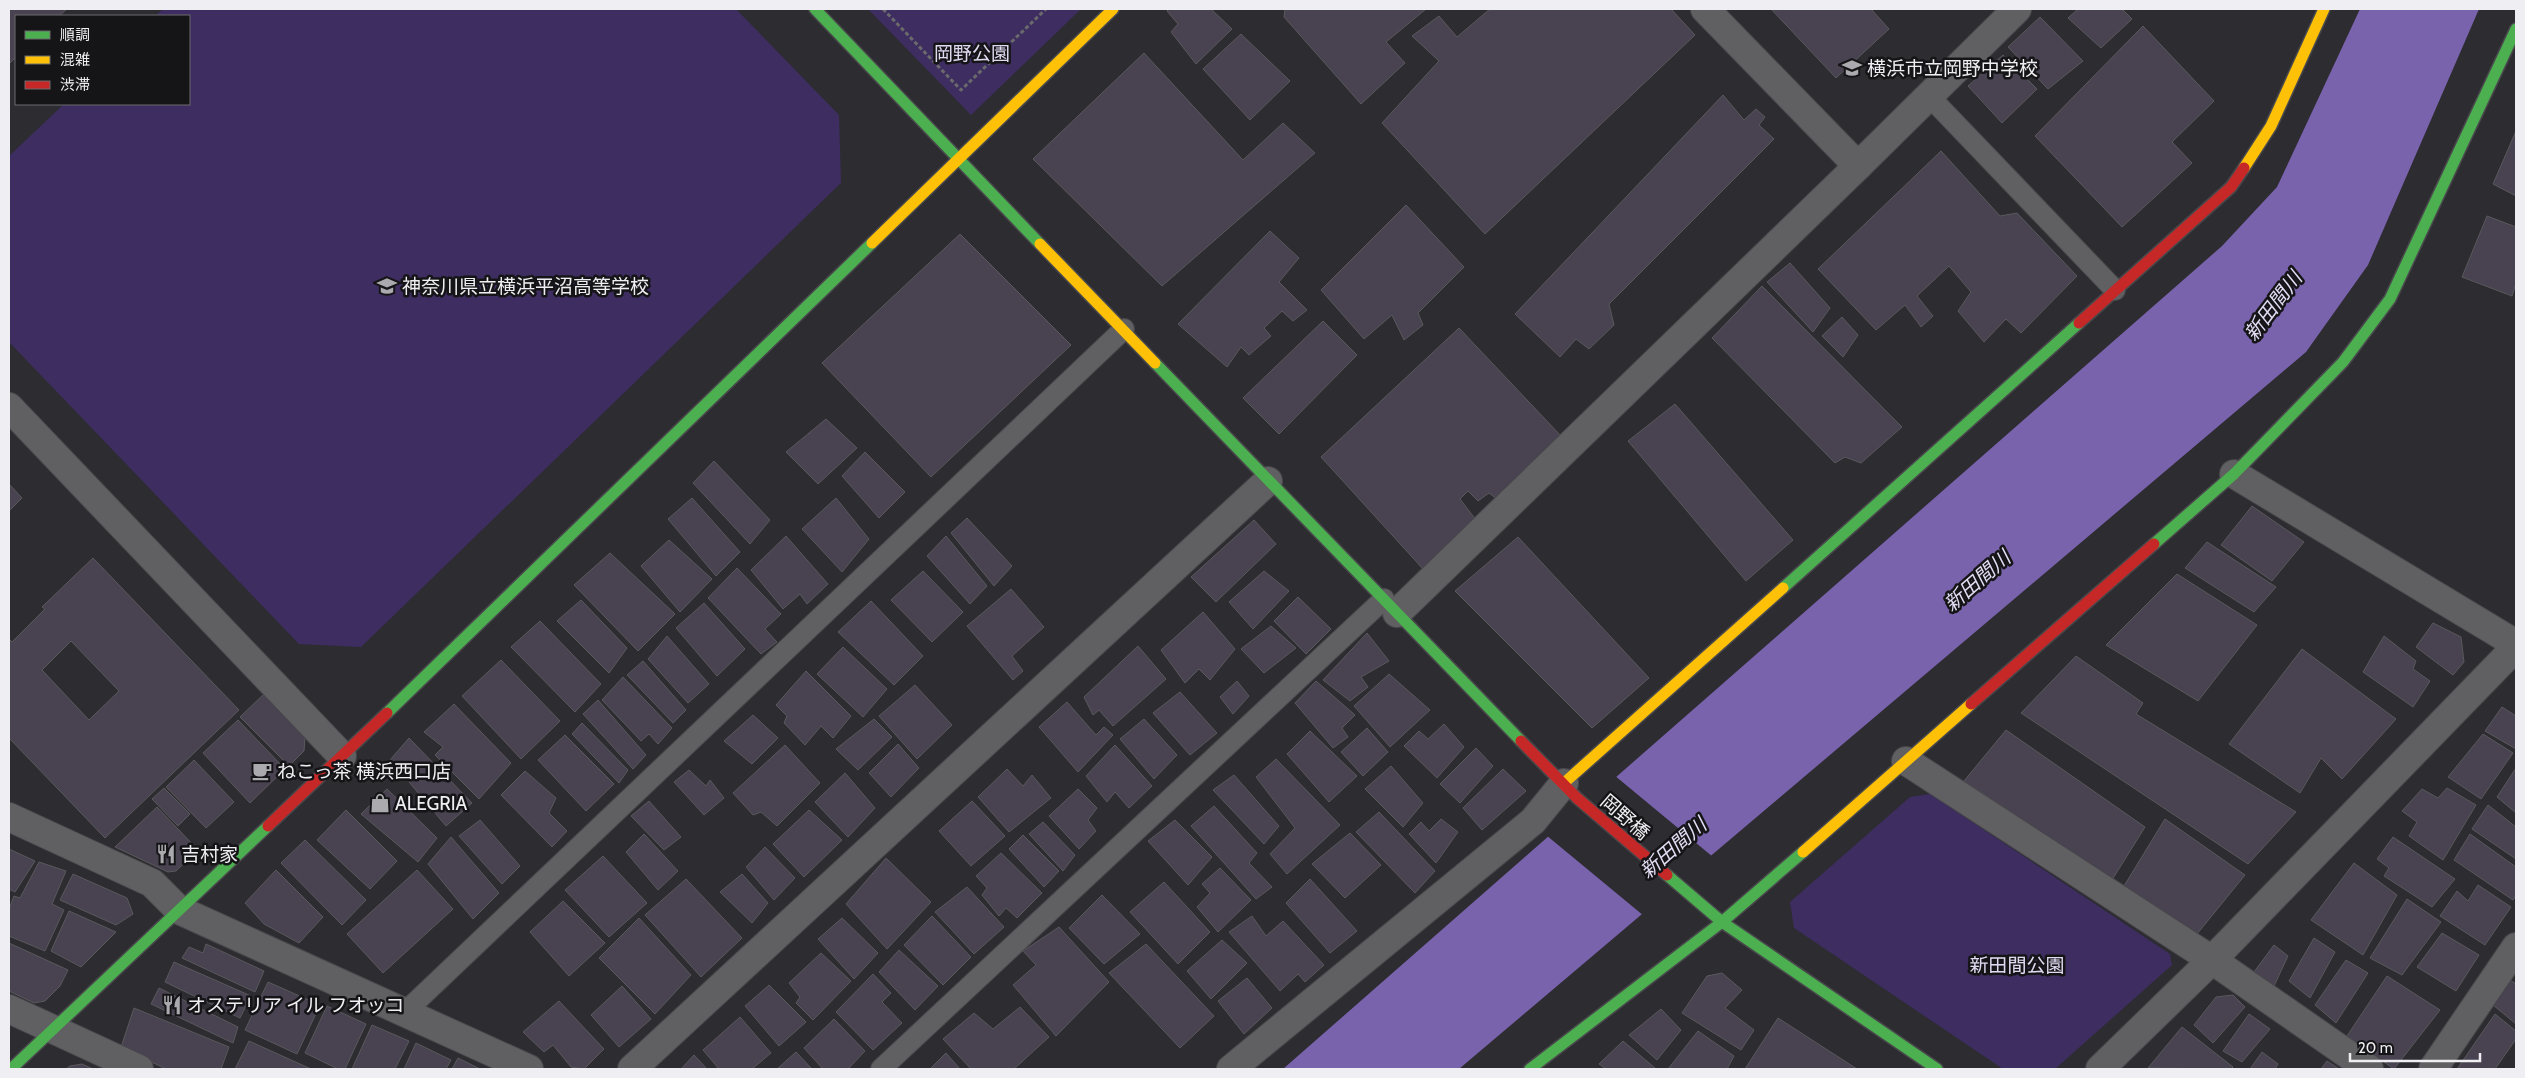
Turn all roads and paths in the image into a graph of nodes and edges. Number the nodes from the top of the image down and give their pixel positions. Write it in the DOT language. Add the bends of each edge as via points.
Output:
graph roads {
  1 [pos="815,9"];
  2 [pos="882,9"];
  3 [pos="1046,9"];
  4 [pos="1113,9"];
  5 [pos="1705,9"];
  6 [pos="2017,9"];
  7 [pos="2324,9"];
  8 [pos="2516,29"];
  9 [pos="1929,96"];
  10 [pos="959,158"];
  11 [pos="1858,166"];
  12 [pos="2115,290"];
  13 [pos="1124,329"];
  14 [pos="9,407"];
  15 [pos="2234,474"];
  16 [pos="1268,481"];
  17 [pos="1391,606"];
  18 [pos="2516,646"];
  19 [pos="342,756"];
  20 [pos="1906,761"];
  21 [pos="1571,791"];
  22 [pos="9,817"];
  23 [pos="179,910"];
  24 [pos="1722,922"];
  25 [pos="2516,947"];
  26 [pos="2212,960"];
  27 [pos="9,1009"];
  28 [pos="404,1012"];
  29 [pos="54,1030"];
  30 [pos="11,1069"];
  31 [pos="139,1069"];
  32 [pos="529,1069"];
  33 [pos="632,1069"];
  34 [pos="881,1069"];
  35 [pos="1231,1069"];
  36 [pos="1530,1069"];
  37 [pos="1937,1069"];
  38 [pos="2100,1069"];
  39 [pos="2369,1069"];
  40 [pos="2433,1069"];
  1 -- 10 [label="street, 岡野橋"];
  2 -- 3 [label="path" via="961,90"];
  4 -- 10 [label="street"];
  5 -- 11 [label="street"];
  6 -- 9 [label="street"];
  7 -- 12 [label="street" via="2272,126 2232,187"];
  8 -- 15 [label="street" via="2390,299 2343,362"];
  9 -- 11 [label="street"];
  9 -- 12 [label="lane"];
  10 -- 13 [label="street, 岡野橋"];
  10 -- 19 [label="street"];
  11 -- 17 [label="street"];
  12 -- 21 [label="street"];
  13 -- 16 [label="street, 岡野橋"];
  13 -- 28 [label="lane"];
  14 -- 19 [label="street"];
  15 -- 18 [label="street"];
  15 -- 20 [label="street"];
  16 -- 17 [label="street, 岡野橋"];
  16 -- 33 [label="street"];
  17 -- 21 [label="street, 岡野橋"];
  17 -- 34 [label="lane"];
  18 -- 26 [label="street"];
  19 -- 23 [label="street"];
  20 -- 24 [label="street"];
  20 -- 26 [label="street"];
  21 -- 24 [label="street, 岡野橋"];
  21 -- 35 [label="street"];
  22 -- 23 [label="street" via="152,883"];
  23 -- 28 [label="street"];
  23 -- 29 [label="street"];
  24 -- 36 [label="street"];
  24 -- 37 [label="street, 岡野橋"];
  25 -- 40 [label="street"];
  26 -- 38 [label="street"];
  26 -- 39 [label="street"];
  27 -- 29 [label="street"];
  28 -- 32 [label="street"];
  29 -- 30 [label="street"];
  29 -- 31 [label="street"];
}
